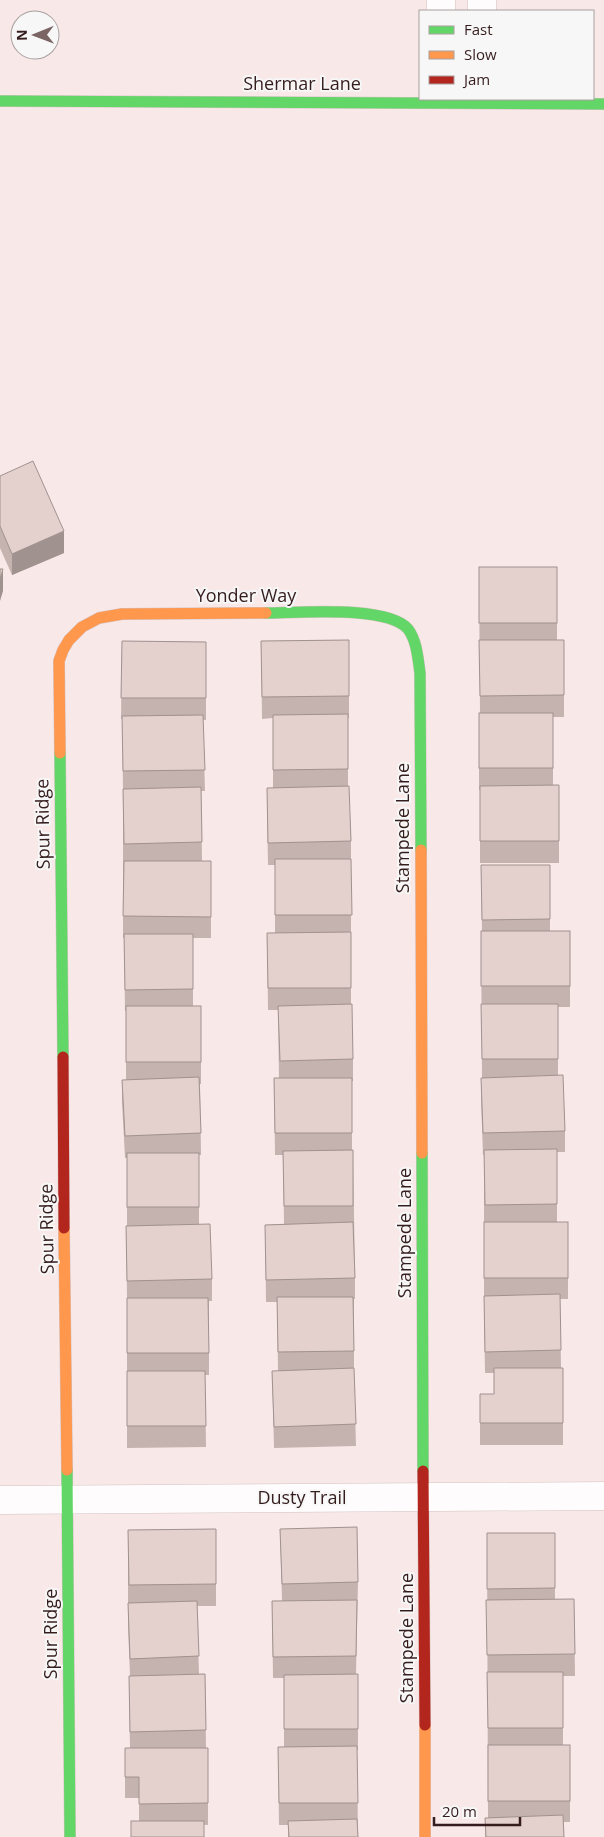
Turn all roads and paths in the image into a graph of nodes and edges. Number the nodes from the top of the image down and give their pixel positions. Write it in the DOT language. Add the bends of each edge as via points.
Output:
graph roads {
  1 [pos="457,100"];
  2 [pos="0,101"];
  3 [pos="604,104"];
  4 [pos="80,627"];
  5 [pos="410,630"];
  6 [pos="604,1496"];
  7 [pos="424,1498"];
  8 [pos="68,1499"];
  9 [pos="0,1500"];
  10 [pos="70,1837"];
  11 [pos="425,1837"];
  1 -- 2 [label="street, Shermar Lane"];
  1 -- 3 [label="street, Shermar Lane"];
  4 -- 5 [label="street, Yonder Way" via="101,616 122,614 370,613 394,618"];
  4 -- 8 [label="street, Spur Ridge" via="65,643 59,661"];
  5 -- 7 [label="street, Stampede Lane" via="420,673"];
  6 -- 7 [label="street, Dusty Trail"];
  7 -- 8 [label="street, Dusty Trail"];
  7 -- 11 [label="street, Stampede Lane"];
  8 -- 9 [label="street, Dusty Trail"];
  8 -- 10 [label="street, Spur Ridge"];
}
